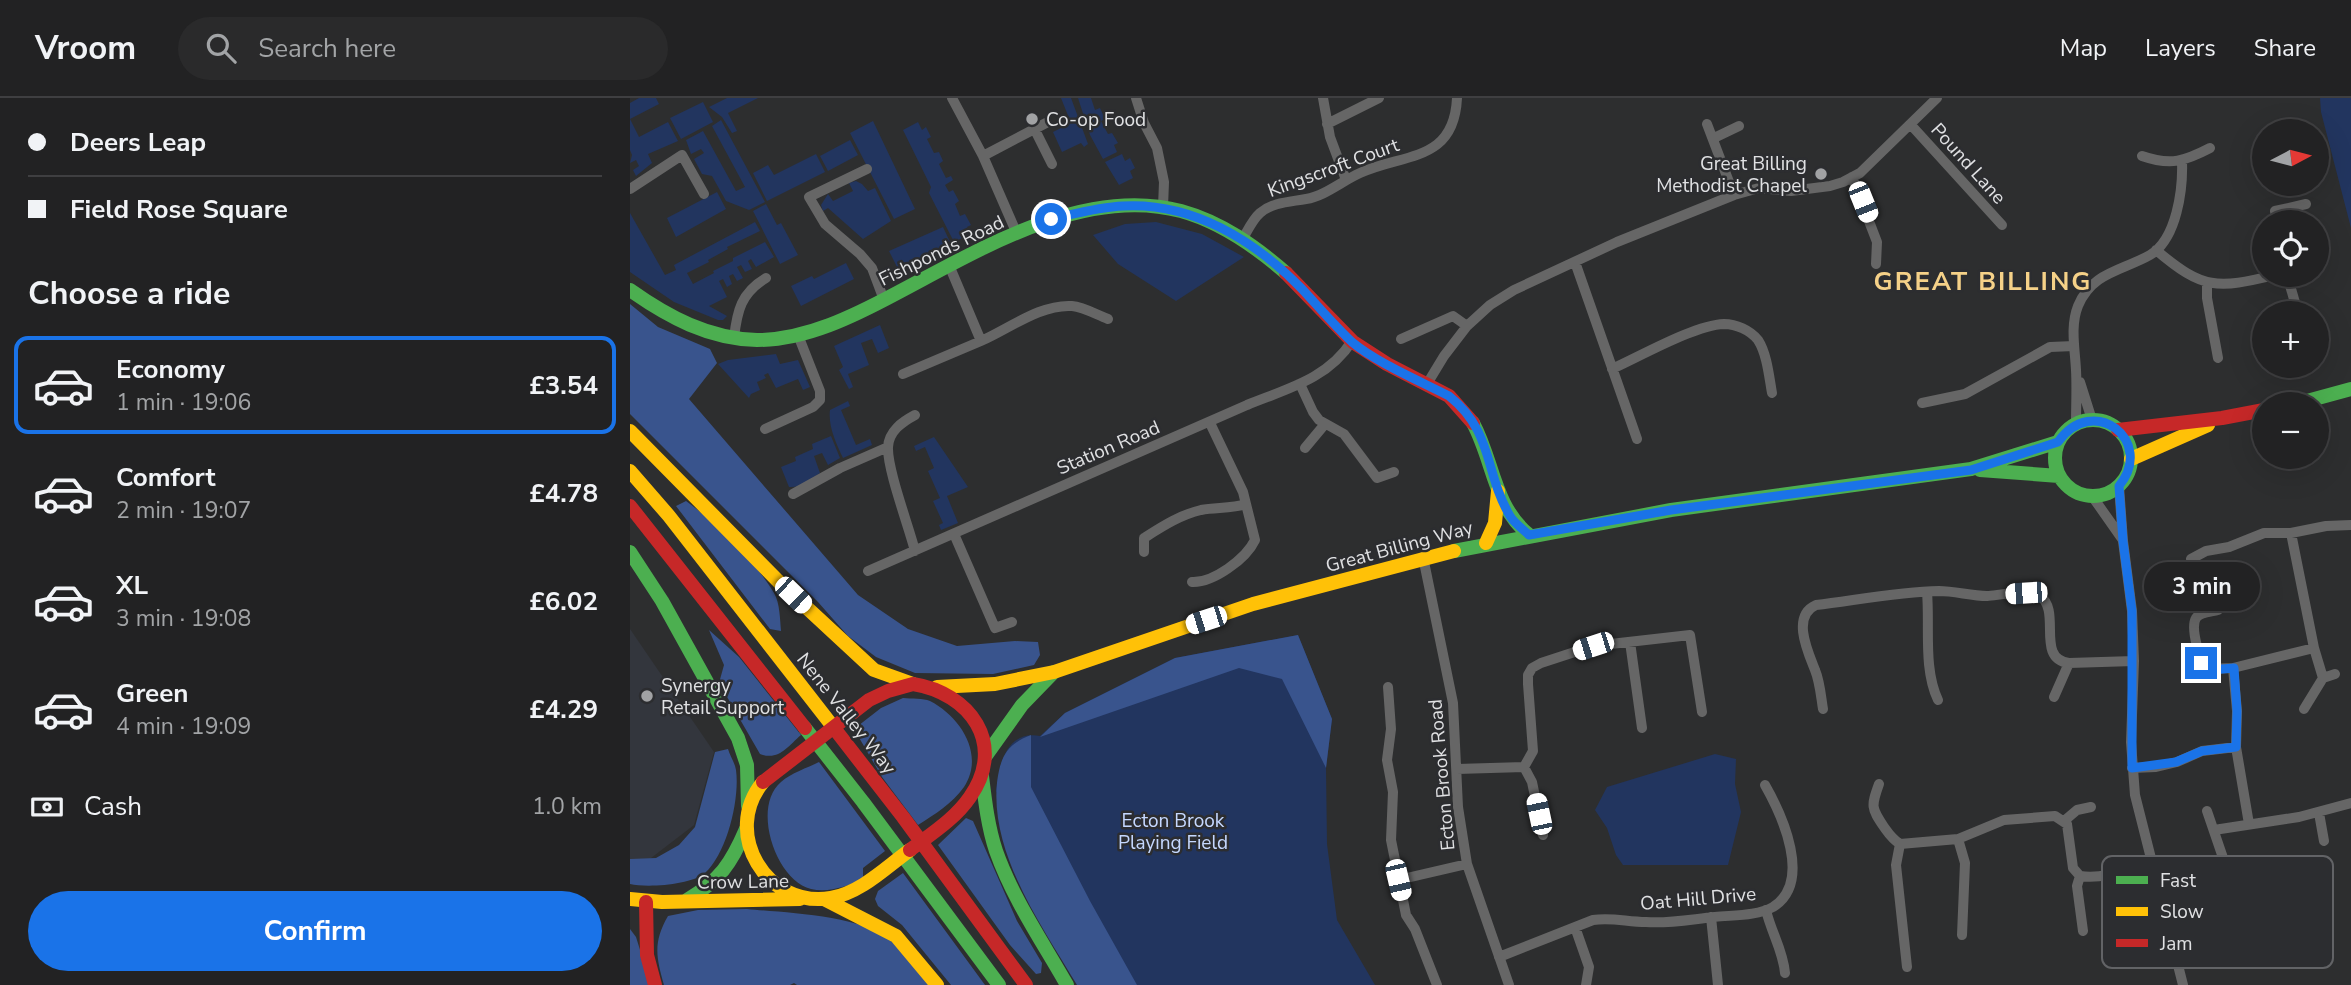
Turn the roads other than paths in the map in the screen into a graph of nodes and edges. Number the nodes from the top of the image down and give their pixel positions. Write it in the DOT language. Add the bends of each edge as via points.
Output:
graph roads {
  1 [pos="951,98"];
  2 [pos="1136,98"];
  3 [pos="1323,98"];
  4 [pos="1379,98"];
  5 [pos="1457,98"];
  6 [pos="1930,100"];
  7 [pos="1046,122"];
  8 [pos="1327,124"];
  9 [pos="1707,124"];
  10 [pos="1911,125"];
  11 [pos="1739,126"];
  12 [pos="1034,128"];
  13 [pos="1714,138"];
  14 [pos="2210,148"];
  15 [pos="983,156"];
  16 [pos="2143,156"];
  17 [pos="2182,161"];
  18 [pos="1052,164"];
  19 [pos="866,169"];
  20 [pos="1852,177"];
  21 [pos="1346,180"];
  22 [pos="630,189"];
  23 [pos="704,194"];
  24 [pos="1734,195"];
  25 [pos="2306,204"];
  26 [pos="1163,207"];
  27 [pos="2279,210"];
  28 [pos="2002,225"];
  29 [pos="1017,234"];
  30 [pos="1242,240"];
  31 [pos="2156,250"];
  32 [pos="1575,262"];
  33 [pos="1876,264"];
  34 [pos="948,265"];
  35 [pos="766,278"];
  36 [pos="2252,280"];
  37 [pos="2207,283"];
  38 [pos="630,290"];
  39 [pos="884,300"];
  40 [pos="1108,319"];
  41 [pos="1467,326"];
  42 [pos="798,335"];
  43 [pos="734,338"];
  44 [pos="1401,339"];
  45 [pos="981,341"];
  46 [pos="1352,341"];
  47 [pos="2074,346"];
  48 [pos="2218,359"];
  49 [pos="1612,369"];
  50 [pos="2076,371"];
  51 [pos="903,374"];
  52 [pos="1300,384"];
  53 [pos="1427,384"];
  54 [pos="2351,389"];
  55 [pos="1772,393"];
  56 [pos="2329,395"];
  57 [pos="1922,403"];
  58 [pos="2252,412"];
  59 [pos="915,415"];
  60 [pos="2222,418"];
  61 [pos="2092,420"];
  62 [pos="1210,423"];
  63 [pos="1325,424"];
  64 [pos="2076,424"];
  65 [pos="765,429"];
  66 [pos="2118,430"];
  67 [pos="630,431"];
  68 [pos="1637,439"];
  69 [pos="2058,442"];
  70 [pos="888,447"];
  71 [pos="1305,448"];
  72 [pos="2131,459"];
  73 [pos="1971,470"];
  74 [pos="630,471"];
  75 [pos="1394,472"];
  76 [pos="2059,476"];
  77 [pos="2119,486"];
  78 [pos="1498,490"];
  79 [pos="793,494"];
  80 [pos="2092,496"];
  81 [pos="1246,504"];
  82 [pos="630,506"];
  83 [pos="2351,525"];
  84 [pos="2291,533"];
  85 [pos="954,534"];
  86 [pos="1529,535"];
  87 [pos="2123,541"];
  88 [pos="1486,543"];
  89 [pos="915,551"];
  90 [pos="630,552"];
  91 [pos="1144,552"];
  92 [pos="1423,557"];
  93 [pos="2191,559"];
  94 [pos="868,571"];
  95 [pos="1192,582"];
  96 [pos="1927,592"];
  97 [pos="2218,610"];
  98 [pos="1012,622"];
  99 [pos="1630,642"];
  100 [pos="2314,648"];
  101 [pos="2134,661"];
  102 [pos="2069,663"];
  103 [pos="2234,668"];
  104 [pos="1054,672"];
  105 [pos="2335,674"];
  106 [pos="2323,678"];
  107 [pos="914,684"];
  108 [pos="937,687"];
  109 [pos="1388,687"];
  110 [pos="2054,697"];
  111 [pos="1938,700"];
  112 [pos="1823,709"];
  113 [pos="2304,709"];
  114 [pos="1702,712"];
  115 [pos="1642,728"];
  116 [pos="2236,747"];
  117 [pos="985,757"];
  118 [pos="1524,767"];
  119 [pos="2132,768"];
  120 [pos="1457,769"];
  121 [pos="982,776"];
  122 [pos="1879,784"];
  123 [pos="1765,785"];
  124 [pos="2351,803"];
  125 [pos="748,806"];
  126 [pos="2091,807"];
  127 [pos="2207,811"];
  128 [pos="2319,813"];
  129 [pos="2064,821"];
  130 [pos="2249,824"];
  131 [pos="746,829"];
  132 [pos="2214,830"];
  133 [pos="1543,835"];
  134 [pos="1958,839"];
  135 [pos="2324,841"];
  136 [pos="1900,844"];
  137 [pos="2149,856"];
  138 [pos="2223,856"];
  139 [pos="1467,864"];
  140 [pos="2102,875"];
  141 [pos="2080,876"];
  142 [pos="1398,880"];
  143 [pos="630,899"];
  144 [pos="800,899"];
  145 [pos="824,899"];
  146 [pos="686,901"];
  147 [pos="646,902"];
  148 [pos="1766,910"];
  149 [pos="1711,918"];
  150 [pos="1575,927"];
  151 [pos="2083,931"];
  152 [pos="1962,935"];
  153 [pos="1499,957"];
  154 [pos="1907,967"];
  155 [pos="2179,968"];
  156 [pos="1785,973"];
  157 [pos="654,985"];
  158 [pos="937,985"];
  159 [pos="999,985"];
  160 [pos="1026,985"];
  161 [pos="1067,985"];
  162 [pos="1437,985"];
  163 [pos="1508,985"];
  164 [pos="1586,985"];
  165 [pos="1717,985"];
  166 [pos="2183,985"];
  1 -- 15 [label="street"];
  2 -- 26 [label="street" via="1157,148"];
  3 -- 8 [label="street"];
  4 -- 8 [label="street"];
  5 -- 21 [label="street, Kingscroft Court" via="1452,124 1431,150"];
  6 -- 10 [label="street"];
  7 -- 12 [label="street"];
  8 -- 21 [label="street"];
  9 -- 13 [label="street"];
  10 -- 20 [label="street"];
  10 -- 28 [label="street, Pound Lane"];
  11 -- 13 [label="street"];
  12 -- 15 [label="street"];
  12 -- 18 [label="street"];
  13 -- 24 [label="street"];
  14 -- 17 [label="street"];
  15 -- 29 [label="street"];
  16 -- 17 [label="street"];
  17 -- 31 [label="street" via="2176,213"];
  19 -- 39 [label="street" via="809,197 825,224 872,268"];
  20 -- 24 [label="street" via="1830,187 1759,188"];
  20 -- 33 [label="street" via="1877,242"];
  21 -- 30 [label="street, Kingscroft Court" via="1319,195 1272,206 1260,213"];
  22 -- 23 [label="street" via="682,155"];
  24 -- 32 [label="street"];
  25 -- 27 [label="street"];
  26 -- 29 [label="main road, Fishponds Road" via="1101,208 1051,219"];
  26 -- 30 [label="main road, Fishponds Road" via="1191,214"];
  29 -- 34 [label="main road, Fishponds Road"];
  30 -- 46 [label="main road, Fishponds Road" via="1279,267"];
  31 -- 37 [label="street"];
  31 -- 47 [label="street" via="2107,273 2087,290 2075,316"];
  32 -- 41 [label="street" via="1514,290"];
  32 -- 49 [label="street"];
  34 -- 39 [label="main road, Fishponds Road"];
  34 -- 45 [label="street"];
  35 -- 43 [label="street" via="742,300"];
  36 -- 37 [label="street"];
  37 -- 48 [label="street"];
  38 -- 43 [label="main road, Fishponds Road" via="684,323"];
  39 -- 42 [label="main road, Fishponds Road"];
  40 -- 45 [label="street" via="1082,308 1057,307"];
  41 -- 44 [label="street" via="1454,316"];
  41 -- 53 [label="street"];
  42 -- 43 [label="main road, Fishponds Road"];
  42 -- 65 [label="street" via="820,400"];
  45 -- 51 [label="street"];
  46 -- 52 [label="street, Station Road" via="1332,365"];
  46 -- 53 [label="main road, Fishponds Road"];
  47 -- 50 [label="street"];
  47 -- 57 [label="street" via="2050,347 1965,394"];
  49 -- 55 [label="street" via="1696,331 1730,324 1759,341"];
  49 -- 68 [label="street"];
  50 -- 61 [label="street"];
  50 -- 64 [label="street"];
  52 -- 62 [label="street, Station Road"];
  52 -- 63 [label="street" via="1313,412"];
  53 -- 78 [label="main road, Fishponds Road" via="1449,396 1470,416 1488,451"];
  54 -- 56 [label="main road"];
  58 -- 60 [label="main road"];
  59 -- 70 [label="street" via="901,422"];
  60 -- 66 [label="main road"];
  60 -- 72 [label="main road"];
  61 -- 64 [label="main road"];
  61 -- 66 [label="main road"];
  62 -- 81 [label="street"];
  62 -- 85 [label="street, Station Road"];
  63 -- 71 [label="street"];
  63 -- 75 [label="street" via="1344,434 1376,482"];
  64 -- 69 [label="main road"];
  66 -- 72 [label="main road"];
  67 -- 107 [label="main road" via="778,581 874,670"];
  69 -- 73 [label="main road, Great Billing Way"];
  69 -- 76 [label="main road"];
  70 -- 79 [label="street"];
  70 -- 89 [label="street"];
  72 -- 77 [label="main road"];
  73 -- 76 [label="main road, Great Billing Way"];
  73 -- 86 [label="main road, Great Billing Way" via="1671,510"];
  74 -- 160 [label="main road, Nene Valley Way" via="904,817"];
  76 -- 80 [label="main road" via="2072,491"];
  77 -- 80 [label="main road"];
  77 -- 87 [label="street"];
  78 -- 86 [label="main road, Fishponds Road" via="1511,518"];
  78 -- 88 [label="main road, Fishponds Road" via="1495,523"];
  80 -- 87 [label="street"];
  81 -- 91 [label="street" via="1199,511 1170,522 1144,538"];
  81 -- 95 [label="street" via="1255,535 1252,547 1231,566"];
  82 -- 159 [label="main road" via="863,802"];
  83 -- 84 [label="street"];
  84 -- 93 [label="street" via="2264,533"];
  84 -- 100 [label="street"];
  85 -- 89 [label="street, Station Road"];
  85 -- 98 [label="street" via="996,628"];
  86 -- 88 [label="main road, Great Billing Way"];
  87 -- 101 [label="street"];
  88 -- 92 [label="main road, Great Billing Way"];
  89 -- 94 [label="street, Station Road"];
  90 -- 125 [label="main road" via="738,738 747,765"];
  92 -- 104 [label="main road, Great Billing Way" via="1254,604"];
  92 -- 120 [label="street, Ecton Brook Road" via="1450,684"];
  96 -- 102 [label="street" via="2037,594 2047,606 2054,655"];
  96 -- 111 [label="street" via="1930,670"];
  96 -- 112 [label="street" via="1809,608 1804,620 1806,648"];
  97 -- 103 [label="street" via="2196,618 2200,658 2211,670"];
  99 -- 114 [label="street" via="1690,635"];
  99 -- 115 [label="street"];
  99 -- 118 [label="street" via="1593,646 1531,668 1528,684 1534,751"];
  100 -- 103 [label="street"];
  100 -- 106 [label="street"];
  101 -- 102 [label="street"];
  101 -- 119 [label="street"];
  102 -- 110 [label="street"];
  103 -- 116 [label="street"];
  104 -- 108 [label="main road, Great Billing Way" via="995,684"];
  104 -- 117 [label="main road, Great Billing Way" via="1021,705"];
  105 -- 106 [label="street"];
  106 -- 113 [label="street"];
  107 -- 108 [label="main road"];
  107 -- 125 [label="main road" via="887,691 863,705 762,783"];
  108 -- 117 [label="main road" via="964,704 975,719"];
  109 -- 142 [label="street" via="1391,729 1387,760 1394,792 1391,840"];
  116 -- 119 [label="street"];
  116 -- 130 [label="street"];
  117 -- 121 [label="main road"];
  118 -- 120 [label="street"];
  118 -- 133 [label="street" via="1532,782"];
  119 -- 137 [label="street"];
  120 -- 139 [label="street, Ecton Brook Road"];
  121 -- 145 [label="main road" via="955,815 851,894"];
  121 -- 161 [label="main road" via="996,852"];
  122 -- 136 [label="street" via="1873,812"];
  123 -- 148 [label="street, Oat Hill Drive" via="1792,855 1789,888"];
  124 -- 128 [label="street"];
  125 -- 131 [label="main road"];
  126 -- 129 [label="street" via="2077,810"];
  127 -- 132 [label="street"];
  128 -- 130 [label="street"];
  128 -- 135 [label="street"];
  129 -- 134 [label="street" via="2050,816 2004,820"];
  129 -- 141 [label="street" via="2073,868"];
  130 -- 132 [label="street"];
  131 -- 144 [label="main road" via="750,852 759,867 781,889"];
  131 -- 146 [label="main road, Crow Lane" via="723,876"];
  132 -- 138 [label="street"];
  134 -- 136 [label="street"];
  134 -- 152 [label="street" via="1965,863"];
  136 -- 154 [label="street" via="1896,865"];
  139 -- 142 [label="street"];
  139 -- 153 [label="street, Ecton Brook Road"];
  140 -- 141 [label="street"];
  141 -- 151 [label="street" via="2077,886"];
  142 -- 162 [label="street" via="1406,915"];
  143 -- 147 [label="main road, Crow Lane"];
  144 -- 145 [label="main road"];
  144 -- 146 [label="main road, Crow Lane"];
  145 -- 158 [label="main road" via="896,936"];
  146 -- 147 [label="main road, Crow Lane"];
  147 -- 157 [label="main road" via="645,950"];
  148 -- 149 [label="street, Oat Hill Drive"];
  148 -- 156 [label="street" via="1783,953"];
  149 -- 150 [label="street, Oat Hill Drive" via="1647,923 1609,917"];
  149 -- 165 [label="street"];
  150 -- 153 [label="street, Oat Hill Drive"];
  150 -- 164 [label="street" via="1589,967"];
  153 -- 163 [label="street, Ecton Brook Road"];
  155 -- 166 [label="street"];
}
